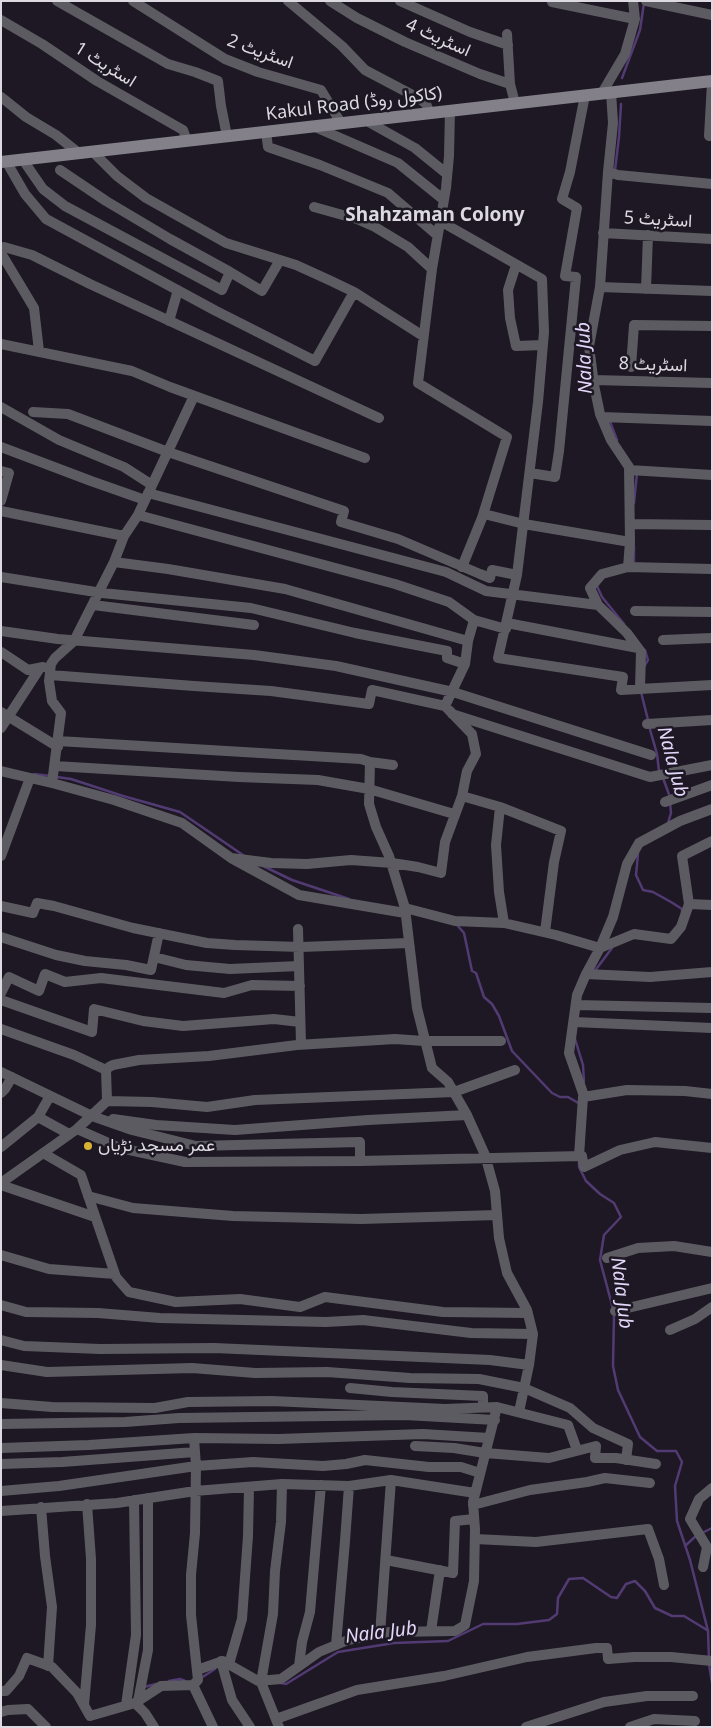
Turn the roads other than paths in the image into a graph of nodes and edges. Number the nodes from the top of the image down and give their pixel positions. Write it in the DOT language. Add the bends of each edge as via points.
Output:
graph roads {
  1 [pos="57,1"];
  2 [pos="133,1"];
  3 [pos="288,1"];
  4 [pos="330,1"];
  5 [pos="400,1"];
  6 [pos="634,1"];
  7 [pos="646,1"];
  8 [pos="552,2"];
  9 [pos="694,6"];
  10 [pos="712,15"];
  11 [pos="1,20"];
  12 [pos="635,20"];
  13 [pos="507,34"];
  14 [pos="508,45"];
  15 [pos="712,82"];
  16 [pos="510,84"];
  17 [pos="607,92"];
  18 [pos="585,95"];
  19 [pos="1,97"];
  20 [pos="515,103"];
  21 [pos="450,110"];
  22 [pos="430,113"];
  23 [pos="365,120"];
  24 [pos="341,122"];
  25 [pos="314,126"];
  26 [pos="266,132"];
  27 [pos="227,136"];
  28 [pos="712,136"];
  29 [pos="187,141"];
  30 [pos="86,153"];
  31 [pos="23,160"];
  32 [pos="4,162"];
  33 [pos="60,170"];
  34 [pos="608,172"];
  35 [pos="447,174"];
  36 [pos="712,184"];
  37 [pos="444,200"];
  38 [pos="314,207"];
  39 [pos="440,221"];
  40 [pos="602,233"];
  41 [pos="648,235"];
  42 [pos="437,236"];
  43 [pos="712,239"];
  44 [pos="1,249"];
  45 [pos="1,253"];
  46 [pos="280,260"];
  47 [pos="516,264"];
  48 [pos="432,269"];
  49 [pos="230,272"];
  50 [pos="600,288"];
  51 [pos="646,289"];
  52 [pos="178,290"];
  53 [pos="712,291"];
  54 [pos="354,292"];
  55 [pos="169,320"];
  56 [pos="712,326"];
  57 [pos="423,336"];
  58 [pos="1,344"];
  59 [pos="543,345"];
  60 [pos="39,351"];
  61 [pos="631,367"];
  62 [pos="593,380"];
  63 [pos="712,383"];
  64 [pos="194,396"];
  65 [pos="1,407"];
  66 [pos="33,412"];
  67 [pos="602,417"];
  68 [pos="379,418"];
  69 [pos="712,421"];
  70 [pos="1,446"];
  71 [pos="168,452"];
  72 [pos="365,458"];
  73 [pos="629,470"];
  74 [pos="1,471"];
  75 [pos="530,473"];
  76 [pos="712,475"];
  77 [pos="149,492"];
  78 [pos="1,501"];
  79 [pos="1,512"];
  80 [pos="484,514"];
  81 [pos="138,515"];
  82 [pos="524,524"];
  83 [pos="630,524"];
  84 [pos="712,525"];
  85 [pos="124,536"];
  86 [pos="630,542"];
  87 [pos="114,562"];
  88 [pos="462,567"];
  89 [pos="628,567"];
  90 [pos="712,569"];
  91 [pos="517,575"];
  92 [pos="1,577"];
  93 [pos="99,592"];
  94 [pos="513,595"];
  95 [pos="93,605"];
  96 [pos="598,605"];
  97 [pos="635,610"];
  98 [pos="712,612"];
  99 [pos="474,620"];
  100 [pos="254,625"];
  101 [pos="507,626"];
  102 [pos="1,631"];
  103 [pos="712,638"];
  104 [pos="663,640"];
  105 [pos="74,641"];
  106 [pos="468,642"];
  107 [pos="638,648"];
  108 [pos="1,652"];
  109 [pos="51,664"];
  110 [pos="466,664"];
  111 [pos="40,668"];
  112 [pos="50,675"];
  113 [pos="712,685"];
  114 [pos="640,689"];
  115 [pos="453,692"];
  116 [pos="448,710"];
  117 [pos="5,715"];
  118 [pos="712,720"];
  119 [pos="646,724"];
  120 [pos="1,728"];
  121 [pos="58,744"];
  122 [pos="651,755"];
  123 [pos="370,762"];
  124 [pos="712,764"];
  125 [pos="393,765"];
  126 [pos="54,766"];
  127 [pos="1,770"];
  128 [pos="30,778"];
  129 [pos="56,784"];
  130 [pos="712,785"];
  131 [pos="369,789"];
  132 [pos="462,796"];
  133 [pos="665,802"];
  134 [pos="500,808"];
  135 [pos="712,810"];
  136 [pos="454,814"];
  137 [pos="712,841"];
  138 [pos="2,853"];
  139 [pos="231,858"];
  140 [pos="392,863"];
  141 [pos="690,904"];
  142 [pos="712,905"];
  143 [pos="1,906"];
  144 [pos="405,910"];
  145 [pos="504,924"];
  146 [pos="298,928"];
  147 [pos="545,932"];
  148 [pos="158,933"];
  149 [pos="1,937"];
  150 [pos="409,943"];
  151 [pos="299,947"];
  152 [pos="600,948"];
  153 [pos="154,957"];
  154 [pos="299,966"];
  155 [pos="712,972"];
  156 [pos="586,974"];
  157 [pos="300,986"];
  158 [pos="1,992"];
  159 [pos="1,1000"];
  160 [pos="576,1005"];
  161 [pos="712,1008"];
  162 [pos="300,1022"];
  163 [pos="574,1022"];
  164 [pos="712,1028"];
  165 [pos="1,1030"];
  166 [pos="424,1041"];
  167 [pos="501,1041"];
  168 [pos="301,1044"];
  169 [pos="106,1070"];
  170 [pos="515,1070"];
  171 [pos="1,1072"];
  172 [pos="12,1077"];
  173 [pos="454,1092"];
  174 [pos="1,1093"];
  175 [pos="712,1094"];
  176 [pos="50,1096"];
  177 [pos="584,1096"];
  178 [pos="107,1101"];
  179 [pos="92,1116"];
  180 [pos="467,1116"];
  181 [pos="38,1117"];
  182 [pos="73,1131"];
  183 [pos="1,1147"];
  184 [pos="712,1148"];
  185 [pos="43,1153"];
  186 [pos="579,1156"];
  187 [pos="486,1158"];
  188 [pos="360,1161"];
  189 [pos="1,1184"];
  190 [pos="88,1196"];
  191 [pos="497,1215"];
  192 [pos="95,1217"];
  193 [pos="712,1252"];
  194 [pos="1,1255"];
  195 [pos="607,1258"];
  196 [pos="115,1274"];
  197 [pos="712,1288"];
  198 [pos="1,1305"];
  199 [pos="712,1306"];
  200 [pos="614,1311"];
  201 [pos="528,1313"];
  202 [pos="670,1330"];
  203 [pos="533,1334"];
  204 [pos="1,1340"];
  205 [pos="1,1365"];
  206 [pos="530,1365"];
  207 [pos="350,1388"];
  208 [pos="524,1388"];
  209 [pos="1,1403"];
  210 [pos="483,1407"];
  211 [pos="497,1407"];
  212 [pos="519,1412"];
  213 [pos="495,1420"];
  214 [pos="1,1424"];
  215 [pos="194,1438"];
  216 [pos="489,1438"];
  217 [pos="415,1446"];
  218 [pos="1,1448"];
  219 [pos="577,1450"];
  220 [pos="195,1452"];
  221 [pos="484,1453"];
  222 [pos="626,1460"];
  223 [pos="1,1464"];
  224 [pos="656,1464"];
  225 [pos="196,1466"];
  226 [pos="480,1474"];
  227 [pos="391,1480"];
  228 [pos="650,1483"];
  229 [pos="282,1484"];
  230 [pos="321,1485"];
  231 [pos="349,1486"];
  232 [pos="249,1488"];
  233 [pos="712,1488"];
  234 [pos="1,1491"];
  235 [pos="196,1491"];
  236 [pos="475,1493"];
  237 [pos="148,1498"];
  238 [pos="134,1500"];
  239 [pos="87,1504"];
  240 [pos="474,1505"];
  241 [pos="41,1507"];
  242 [pos="1,1511"];
  243 [pos="474,1519"];
  244 [pos="475,1539"];
  245 [pos="386,1560"];
  246 [pos="703,1567"];
  247 [pos="440,1570"];
  248 [pos="664,1585"];
  249 [pos="431,1632"];
  250 [pos="380,1634"];
  251 [pos="336,1645"];
  252 [pos="712,1661"];
  253 [pos="225,1662"];
  254 [pos="48,1666"];
  255 [pos="299,1666"];
  256 [pos="197,1670"];
  257 [pos="261,1682"];
  258 [pos="193,1685"];
  259 [pos="1,1691"];
  260 [pos="692,1696"];
  261 [pos="133,1703"];
  262 [pos="84,1706"];
  263 [pos="1,1712"];
  264 [pos="695,1721"];
  265 [pos="277,1723"];
  266 [pos="46,1727"];
  267 [pos="154,1727"];
  268 [pos="214,1727"];
  269 [pos="250,1727"];
  270 [pos="526,1727"];
  271 [pos="630,1727"];
  1 -- 27 [label="street" via="168,64 218,81"];
  2 -- 24 [label="street, اسٹریٹ 2" via="225,59 321,90"];
  3 -- 22 [label="street" via="342,46 365,70 420,100"];
  4 -- 16 [label="street, اسٹریٹ 4" via="405,42"];
  5 -- 14 [label="street"];
  6 -- 12 [label="street"];
  7 -- 9 [label="street"];
  8 -- 12 [label="street"];
  9 -- 10 [label="street"];
  11 -- 29 [label="street, اسٹریٹ 1" via="97,81 183,130"];
  12 -- 17 [label="street" via="625,54"];
  13 -- 14 [label="street"];
  14 -- 16 [label="street"];
  15 -- 17 [label="main road, Kakul Road (کاکول روڈ)"];
  15 -- 28 [label="street"];
  16 -- 20 [label="street"];
  17 -- 18 [label="main road, Kakul Road (کاکول روڈ)"];
  17 -- 34 [label="street" via="613,123"];
  18 -- 20 [label="main road, Kakul Road (کاکول روڈ)"];
  18 -- 75 [label="street" via="562,199 576,208 565,276 576,277 559,451 555,477"];
  19 -- 30 [label="street" via="26,117"];
  20 -- 21 [label="main road, Kakul Road (کاکول روڈ)"];
  21 -- 22 [label="main road, Kakul Road (کاکول روڈ)"];
  21 -- 35 [label="street"];
  22 -- 23 [label="main road, Kakul Road (کاکول روڈ)"];
  23 -- 24 [label="main road, Kakul Road (کاکول روڈ)"];
  23 -- 35 [label="street" via="415,148"];
  24 -- 25 [label="main road, Kakul Road (کاکول روڈ)"];
  25 -- 26 [label="main road, Kakul Road (کاکول روڈ)"];
  25 -- 37 [label="street" via="398,163"];
  26 -- 27 [label="main road, Kakul Road (کاکول روڈ)"];
  26 -- 42 [label="street" via="268,147 388,193"];
  27 -- 29 [label="main road, Kakul Road (کاکول روڈ)"];
  29 -- 30 [label="main road, Kakul Road (کاکول روڈ)"];
  30 -- 31 [label="main road, Kakul Road (کاکول روڈ)"];
  30 -- 46 [label="street" via="146,198 226,243"];
  31 -- 32 [label="main road, Kakul Road (کاکول روڈ)"];
  31 -- 49 [label="street" via="43,189 65,206 222,290"];
  32 -- 52 [label="street" via="46,219"];
  33 -- 49 [label="street" via="114,206"];
  34 -- 36 [label="street"];
  34 -- 40 [label="street"];
  35 -- 37 [label="street"];
  37 -- 39 [label="street"];
  38 -- 48 [label="street" via="357,219 382,231 408,247"];
  39 -- 42 [label="street"];
  39 -- 47 [label="street"];
  40 -- 41 [label="street, اسٹریٹ 5"];
  40 -- 50 [label="street"];
  41 -- 43 [label="street, اسٹریٹ 5"];
  41 -- 51 [label="street"];
  42 -- 48 [label="street"];
  44 -- 55 [label="street" via="4,247 32,255"];
  45 -- 60 [label="street" via="34,308"];
  46 -- 49 [label="street" via="262,291"];
  46 -- 54 [label="street" via="296,264"];
  47 -- 59 [label="street" via="542,279"];
  47 -- 59 [label="street" via="508,290 516,346"];
  48 -- 57 [label="street"];
  50 -- 51 [label="street"];
  50 -- 62 [label="street" via="589,346"];
  51 -- 53 [label="street"];
  52 -- 54 [label="street" via="315,361"];
  52 -- 55 [label="street"];
  54 -- 57 [label="street"];
  55 -- 68 [label="street"];
  56 -- 61 [label="street" via="634,324"];
  57 -- 80 [label="street" via="418,383 507,437"];
  58 -- 60 [label="street"];
  59 -- 75 [label="street"];
  60 -- 64 [label="street" via="132,371"];
  62 -- 63 [label="street, اسٹریٹ 8"];
  62 -- 67 [label="street"];
  64 -- 71 [label="street"];
  64 -- 72 [label="street"];
  65 -- 77 [label="street" via="59,440 124,467"];
  66 -- 71 [label="street" via="68,414"];
  67 -- 69 [label="street"];
  67 -- 73 [label="street"];
  70 -- 77 [label="street" via="91,481"];
  71 -- 77 [label="street"];
  71 -- 88 [label="street" via="344,511 341,522 398,539"];
  73 -- 76 [label="street"];
  73 -- 83 [label="street"];
  74 -- 78 [label="street" via="9,473"];
  75 -- 82 [label="street"];
  77 -- 81 [label="street"];
  77 -- 94 [label="street" via="430,567 486,591"];
  79 -- 85 [label="street"];
  80 -- 82 [label="street"];
  80 -- 88 [label="street"];
  81 -- 85 [label="street"];
  81 -- 99 [label="street" via="395,584 449,602"];
  82 -- 86 [label="street"];
  82 -- 91 [label="street"];
  83 -- 84 [label="street"];
  83 -- 86 [label="street"];
  85 -- 87 [label="street"];
  86 -- 89 [label="street"];
  87 -- 93 [label="street"];
  87 -- 106 [label="street" via="285,589"];
  88 -- 91 [label="street" via="490,578 492,570"];
  89 -- 90 [label="street"];
  89 -- 96 [label="street" via="602,574 590,588"];
  91 -- 94 [label="street"];
  92 -- 93 [label="street"];
  93 -- 95 [label="street"];
  93 -- 110 [label="street" via="251,608 447,651 447,658"];
  94 -- 96 [label="street"];
  94 -- 101 [label="street"];
  95 -- 100 [label="street"];
  95 -- 105 [label="street"];
  96 -- 107 [label="street"];
  97 -- 98 [label="street"];
  99 -- 101 [label="street"];
  99 -- 106 [label="street"];
  101 -- 107 [label="street"];
  101 -- 114 [label="street" via="498,658 623,677 620,690"];
  102 -- 105 [label="street"];
  103 -- 104 [label="street"];
  105 -- 109 [label="street"];
  105 -- 115 [label="street" via="209,650 336,666"];
  106 -- 110 [label="street"];
  107 -- 114 [label="street" via="641,652"];
  108 -- 111 [label="street" via="28,670"];
  109 -- 111 [label="street"];
  109 -- 112 [label="street"];
  110 -- 115 [label="street"];
  111 -- 117 [label="street"];
  112 -- 116 [label="street" via="271,690 369,704 372,690"];
  112 -- 121 [label="street" via="52,701 61,713"];
  113 -- 114 [label="street"];
  115 -- 116 [label="street"];
  115 -- 122 [label="street"];
  116 -- 124 [label="street" via="650,777"];
  116 -- 132 [label="street" via="472,734 476,754 467,771"];
  117 -- 120 [label="street"];
  117 -- 121 [label="street"];
  118 -- 119 [label="street"];
  121 -- 123 [label="street" via="277,754"];
  121 -- 126 [label="street"];
  123 -- 125 [label="street"];
  123 -- 131 [label="street"];
  126 -- 129 [label="street" via="52,783"];
  126 -- 131 [label="street" via="318,780"];
  127 -- 128 [label="street"];
  128 -- 129 [label="street"];
  128 -- 138 [label="street"];
  129 -- 139 [label="street" via="182,823"];
  130 -- 133 [label="street"];
  131 -- 136 [label="street"];
  131 -- 140 [label="street" via="369,804"];
  132 -- 134 [label="street"];
  132 -- 136 [label="street"];
  134 -- 145 [label="street" via="496,846"];
  134 -- 147 [label="street" via="561,831"];
  135 -- 152 [label="street" via="680,821 639,843 627,864 613,917"];
  136 -- 140 [label="street" via="440,873"];
  137 -- 141 [label="street" via="682,856"];
  139 -- 140 [label="street" via="307,864 350,860"];
  139 -- 144 [label="street" via="299,895"];
  140 -- 144 [label="street"];
  141 -- 142 [label="street"];
  141 -- 152 [label="street" via="681,927 671,940 634,934"];
  143 -- 148 [label="street" via="33,913 37,903"];
  144 -- 145 [label="street" via="455,921"];
  144 -- 150 [label="street"];
  145 -- 147 [label="street"];
  146 -- 151 [label="street"];
  147 -- 152 [label="street"];
  148 -- 151 [label="street" via="235,946"];
  148 -- 153 [label="street"];
  149 -- 153 [label="street" via="56,955 152,970"];
  150 -- 151 [label="street"];
  150 -- 166 [label="street"];
  151 -- 154 [label="street"];
  152 -- 156 [label="street"];
  153 -- 154 [label="street" via="186,965 230,969"];
  154 -- 157 [label="street"];
  155 -- 156 [label="street" via="650,977"];
  156 -- 160 [label="street"];
  157 -- 158 [label="street" via="252,985 224,993 101,978 65,982 45,974 39,990 9,977"];
  157 -- 162 [label="street"];
  159 -- 162 [label="street" via="92,1032 94,1009 143,1021 183,1026 274,1019"];
  160 -- 161 [label="street"];
  160 -- 163 [label="street"];
  162 -- 168 [label="street"];
  163 -- 164 [label="street"];
  163 -- 177 [label="street" via="569,1053"];
  165 -- 169 [label="street" via="74,1055"];
  166 -- 167 [label="street"];
  166 -- 168 [label="street" via="395,1039"];
  166 -- 173 [label="street" via="432,1068"];
  168 -- 169 [label="street" via="209,1056 139,1060"];
  169 -- 178 [label="street"];
  170 -- 173 [label="street"];
  171 -- 172 [label="street"];
  172 -- 174 [label="street"];
  172 -- 176 [label="street"];
  173 -- 178 [label="street" via="255,1100 207,1107"];
  173 -- 180 [label="street"];
  175 -- 177 [label="street" via="628,1090"];
  176 -- 179 [label="street"];
  176 -- 181 [label="street"];
  177 -- 186 [label="street"];
  178 -- 179 [label="street"];
  179 -- 180 [label="street" via="156,1125 235,1130"];
  179 -- 182 [label="street"];
  179 -- 188 [label="street" via="196,1146 360,1142"];
  180 -- 187 [label="street"];
  181 -- 182 [label="street"];
  181 -- 183 [label="street"];
  182 -- 185 [label="street"];
  182 -- 188 [label="street" via="120,1148 185,1162"];
  184 -- 186 [label="street" via="655,1142 620,1150 584,1167 582,1156"];
  185 -- 189 [label="street"];
  185 -- 190 [label="street" via="81,1175"];
  186 -- 187 [label="street"];
  187 -- 188 [label="street"];
  187 -- 191 [label="street" via="495,1191"];
  189 -- 192 [label="street"];
  190 -- 191 [label="street" via="133,1208 233,1216 362,1219"];
  190 -- 192 [label="street"];
  191 -- 201 [label="street" via="507,1273"];
  192 -- 196 [label="street"];
  193 -- 195 [label="street" via="674,1246 638,1248"];
  194 -- 196 [label="street" via="49,1268"];
  196 -- 201 [label="street" via="129,1292 176,1302 240,1299 300,1307 325,1298 443,1312"];
  197 -- 200 [label="street"];
  198 -- 203 [label="street" via="26,1312 326,1322 363,1320 471,1333"];
  199 -- 202 [label="street" via="695,1319"];
  201 -- 203 [label="street"];
  203 -- 206 [label="street"];
  204 -- 206 [label="street" via="24,1346 214,1348 490,1360"];
  205 -- 208 [label="street" via="47,1372 192,1368 255,1373 327,1372 479,1379"];
  206 -- 208 [label="street"];
  207 -- 210 [label="street" via="483,1396"];
  208 -- 212 [label="street"];
  208 -- 222 [label="street" via="570,1408 593,1428 628,1444"];
  209 -- 210 [label="street" via="52,1408 155,1408 188,1402 272,1401 445,1409"];
  210 -- 211 [label="street"];
  211 -- 212 [label="street"];
  211 -- 213 [label="street"];
  212 -- 219 [label="street" via="568,1425"];
  213 -- 214 [label="street" via="405,1415"];
  213 -- 216 [label="street"];
  215 -- 216 [label="street" via="424,1434"];
  215 -- 218 [label="street"];
  215 -- 220 [label="street"];
  216 -- 221 [label="street"];
  217 -- 221 [label="street"];
  219 -- 221 [label="street" via="549,1458"];
  219 -- 222 [label="street" via="596,1446 595,1458"];
  220 -- 223 [label="street"];
  220 -- 225 [label="street"];
  221 -- 226 [label="street"];
  222 -- 224 [label="street"];
  225 -- 226 [label="street" via="253,1462 323,1466 365,1460 461,1467"];
  225 -- 234 [label="street"];
  225 -- 235 [label="street"];
  226 -- 236 [label="street"];
  227 -- 231 [label="street"];
  227 -- 236 [label="street"];
  227 -- 245 [label="street"];
  228 -- 240 [label="street" via="605,1478 530,1490"];
  229 -- 230 [label="street"];
  229 -- 232 [label="street"];
  229 -- 257 [label="street" via="272,1614"];
  230 -- 231 [label="street"];
  230 -- 255 [label="street" via="310,1612"];
  231 -- 251 [label="street"];
  232 -- 235 [label="street"];
  232 -- 253 [label="street" via="242,1619"];
  233 -- 246 [label="street" via="699,1500 690,1519 708,1547"];
  235 -- 237 [label="street"];
  235 -- 256 [label="street" via="191,1615"];
  236 -- 240 [label="street"];
  237 -- 238 [label="street"];
  237 -- 261 [label="street" via="148,1650"];
  238 -- 239 [label="street"];
  238 -- 261 [label="street" via="136,1635"];
  239 -- 241 [label="street"];
  239 -- 262 [label="street" via="91,1625"];
  240 -- 243 [label="street"];
  241 -- 242 [label="street"];
  241 -- 254 [label="street" via="52,1607"];
  243 -- 244 [label="street"];
  243 -- 247 [label="street" via="455,1522 454,1573"];
  244 -- 248 [label="street" via="536,1542 648,1529"];
  244 -- 249 [label="street" via="474,1582 465,1625 455,1631"];
  245 -- 247 [label="street"];
  245 -- 250 [label="street"];
  247 -- 249 [label="street"];
  249 -- 250 [label="street"];
  250 -- 251 [label="street"];
  251 -- 255 [label="street"];
  252 -- 265 [label="street" via="671,1657 608,1659 607,1648 527,1657 444,1676 357,1690"];
  253 -- 256 [label="street"];
  253 -- 257 [label="street"];
  253 -- 269 [label="street" via="232,1700"];
  254 -- 259 [label="street" via="27,1658 19,1676 6,1691"];
  254 -- 262 [label="street" via="76,1693"];
  255 -- 257 [label="street" via="281,1679"];
  256 -- 258 [label="street" via="198,1680"];
  257 -- 265 [label="street"];
  258 -- 261 [label="street" via="161,1686"];
  258 -- 268 [label="street"];
  260 -- 270 [label="street" via="647,1696 604,1702"];
  261 -- 262 [label="street" via="90,1716"];
  261 -- 267 [label="street"];
  263 -- 266 [label="street" via="28,1709"];
  264 -- 271 [label="street" via="654,1719"];
}
